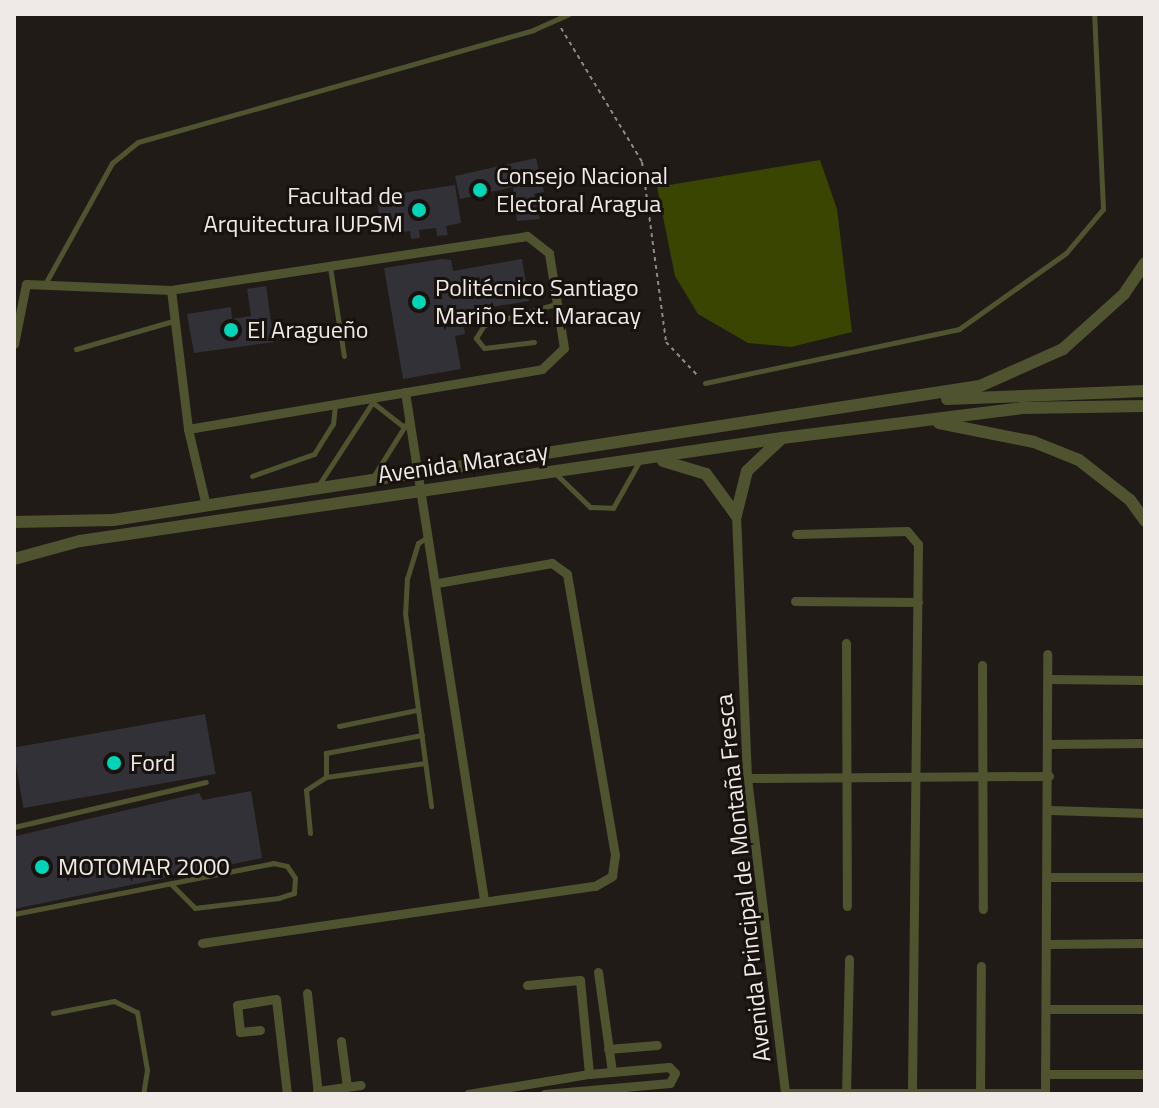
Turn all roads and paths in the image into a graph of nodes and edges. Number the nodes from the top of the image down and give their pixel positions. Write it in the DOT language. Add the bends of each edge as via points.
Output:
graph roads {
  1 [pos="569,14"];
  2 [pos="1094,14"];
  3 [pos="555,20"];
  4 [pos="1145,263"];
  5 [pos="330,266"];
  6 [pos="14,284"];
  7 [pos="26,284"];
  8 [pos="45,284"];
  9 [pos="171,290"];
  10 [pos="557,303"];
  11 [pos="173,321"];
  12 [pos="534,342"];
  13 [pos="14,344"];
  14 [pos="76,349"];
  15 [pos="344,356"];
  16 [pos="705,383"];
  17 [pos="1145,391"];
  18 [pos="405,392"];
  19 [pos="375,399"];
  20 [pos="904,401"];
  21 [pos="335,403"];
  22 [pos="1145,406"];
  23 [pos="920,420"];
  24 [pos="407,424"];
  25 [pos="188,429"];
  26 [pos="782,438"];
  27 [pos="645,459"];
  28 [pos="416,471"];
  29 [pos="554,472"];
  30 [pos="252,476"];
  31 [pos="372,479"];
  32 [pos="317,488"];
  33 [pos="421,491"];
  34 [pos="206,506"];
  35 [pos="736,515"];
  36 [pos="1145,521"];
  37 [pos="14,522"];
  38 [pos="796,534"];
  39 [pos="427,537"];
  40 [pos="14,559"];
  41 [pos="437,583"];
  42 [pos="795,601"];
  43 [pos="918,602"];
  44 [pos="846,643"];
  45 [pos="1047,654"];
  46 [pos="982,665"];
  47 [pos="1049,679"];
  48 [pos="1145,680"];
  49 [pos="417,710"];
  50 [pos="339,726"];
  51 [pos="422,735"];
  52 [pos="1145,743"];
  53 [pos="1049,744"];
  54 [pos="425,763"];
  55 [pos="847,776"];
  56 [pos="1049,776"];
  57 [pos="326,777"];
  58 [pos="979,777"];
  59 [pos="747,778"];
  60 [pos="915,778"];
  61 [pos="206,782"];
  62 [pos="431,806"];
  63 [pos="1049,810"];
  64 [pos="1145,813"];
  65 [pos="14,827"];
  66 [pos="310,833"];
  67 [pos="1049,877"];
  68 [pos="1145,877"];
  69 [pos="171,884"];
  70 [pos="484,900"];
  71 [pos="847,906"];
  72 [pos="983,909"];
  73 [pos="14,914"];
  74 [pos="202,943"];
  75 [pos="1143,943"];
  76 [pos="1047,944"];
  77 [pos="849,959"];
  78 [pos="981,966"];
  79 [pos="598,972"];
  80 [pos="527,985"];
  81 [pos="307,993"];
  82 [pos="1046,1009"];
  83 [pos="1145,1009"];
  84 [pos="53,1013"];
  85 [pos="260,1030"];
  86 [pos="341,1041"];
  87 [pos="657,1045"];
  88 [pos="608,1049"];
  89 [pos="612,1072"];
  90 [pos="1045,1074"];
  91 [pos="1141,1074"];
  92 [pos="586,1075"];
  93 [pos="361,1085"];
  94 [pos="347,1087"];
  95 [pos="318,1092"];
  96 [pos="584,1092"];
  97 [pos="912,1092"];
  98 [pos="980,1092"];
  99 [pos="846,1093"];
  100 [pos="143,1094"];
  101 [pos="287,1094"];
  102 [pos="468,1094"];
  103 [pos="544,1094"];
  104 [pos="785,1094"];
  105 [pos="1045,1094"];
  1 -- 3 [label="lane"];
  2 -- 16 [label="lane" via="1103,209 1066,253 959,329 894,348"];
  3 -- 8 [label="lane" via="138,142 112,163"];
  3 -- 16 [label="path" via="642,162 666,342"];
  4 -- 20 [label="street" via="1124,294 1063,349 1003,378"];
  5 -- 9 [label="street"];
  5 -- 10 [label="street" via="527,236 549,253"];
  5 -- 15 [label="lane"];
  6 -- 7 [label="street"];
  7 -- 8 [label="street"];
  7 -- 13 [label="street"];
  8 -- 9 [label="street"];
  9 -- 11 [label="street"];
  10 -- 12 [label="lane" via="484,325 476,338 484,348"];
  10 -- 18 [label="street" via="564,348 550,364"];
  11 -- 14 [label="lane"];
  11 -- 25 [label="street"];
  17 -- 20 [label="street"];
  18 -- 19 [label="street"];
  18 -- 24 [label="street"];
  19 -- 21 [label="street"];
  19 -- 24 [label="lane"];
  19 -- 32 [label="lane"];
  20 -- 28 [label="street, Avenida Maracay"];
  21 -- 25 [label="street"];
  21 -- 30 [label="lane" via="333,424 314,454"];
  22 -- 23 [label="street, Avenida Maracay" via="1022,408"];
  23 -- 26 [label="street, Avenida Maracay"];
  23 -- 36 [label="street" via="1034,442 1079,460 1130,500"];
  24 -- 28 [label="street"];
  24 -- 31 [label="lane"];
  25 -- 34 [label="street"];
  26 -- 27 [label="street, Avenida Maracay"];
  26 -- 35 [label="street" via="747,471"];
  27 -- 29 [label="street, Avenida Maracay"];
  27 -- 29 [label="lane" via="613,508 590,507"];
  27 -- 35 [label="street" via="706,474"];
  28 -- 31 [label="street, Avenida Maracay"];
  28 -- 33 [label="street"];
  29 -- 33 [label="street, Avenida Maracay"];
  31 -- 32 [label="street, Avenida Maracay"];
  32 -- 34 [label="street, Avenida Maracay"];
  33 -- 39 [label="street"];
  33 -- 40 [label="street, Avenida Maracay" via="80,541"];
  34 -- 37 [label="street, Avenida Maracay" via="113,520"];
  35 -- 59 [label="street, Avenida Principal de Montaña Fresca"];
  38 -- 43 [label="street" via="915,535"];
  39 -- 41 [label="street"];
  39 -- 49 [label="lane" via="418,543 407,578"];
  41 -- 70 [label="street"];
  41 -- 70 [label="street" via="552,563 567,574 615,855 612,876 595,886"];
  42 -- 43 [label="street"];
  43 -- 60 [label="street"];
  44 -- 55 [label="street"];
  45 -- 47 [label="street"];
  46 -- 58 [label="street"];
  47 -- 48 [label="street"];
  47 -- 53 [label="street"];
  49 -- 50 [label="lane"];
  49 -- 51 [label="lane"];
  51 -- 54 [label="lane"];
  51 -- 57 [label="lane" via="326,753"];
  52 -- 53 [label="street"];
  53 -- 56 [label="street"];
  54 -- 57 [label="lane"];
  54 -- 62 [label="lane"];
  55 -- 59 [label="street"];
  55 -- 60 [label="street"];
  55 -- 71 [label="street"];
  56 -- 58 [label="street"];
  56 -- 63 [label="street"];
  57 -- 66 [label="lane" via="306,790"];
  58 -- 60 [label="street"];
  58 -- 72 [label="street"];
  59 -- 104 [label="street, Avenida Principal de Montaña Fresca"];
  60 -- 97 [label="street"];
  61 -- 65 [label="lane"];
  63 -- 64 [label="street"];
  63 -- 67 [label="street"];
  67 -- 68 [label="street"];
  67 -- 76 [label="street"];
  69 -- 69 [label="lane" via="195,908 279,898 294,893 295,878 281,863"];
  69 -- 73 [label="lane"];
  70 -- 74 [label="street"];
  75 -- 76 [label="street"];
  76 -- 82 [label="street"];
  77 -- 99 [label="street"];
  78 -- 98 [label="street"];
  79 -- 88 [label="street"];
  80 -- 92 [label="street" via="580,980"];
  81 -- 95 [label="street"];
  82 -- 83 [label="street"];
  82 -- 90 [label="street"];
  84 -- 100 [label="lane" via="114,1001 137,1012 147,1070"];
  85 -- 101 [label="street" via="240,1032 237,1005 276,999"];
  86 -- 94 [label="street"];
  87 -- 88 [label="street"];
  88 -- 89 [label="street"];
  89 -- 92 [label="street"];
  89 -- 96 [label="street" via="669,1067 675,1073 670,1083"];
  90 -- 91 [label="street"];
  90 -- 105 [label="street"];
  92 -- 96 [label="street"];
  92 -- 102 [label="street"];
  93 -- 94 [label="street"];
  94 -- 95 [label="street"];
  96 -- 103 [label="street"];
  97 -- 98 [label="street"];
  97 -- 99 [label="street"];
  98 -- 105 [label="street"];
  99 -- 104 [label="street"];
}
